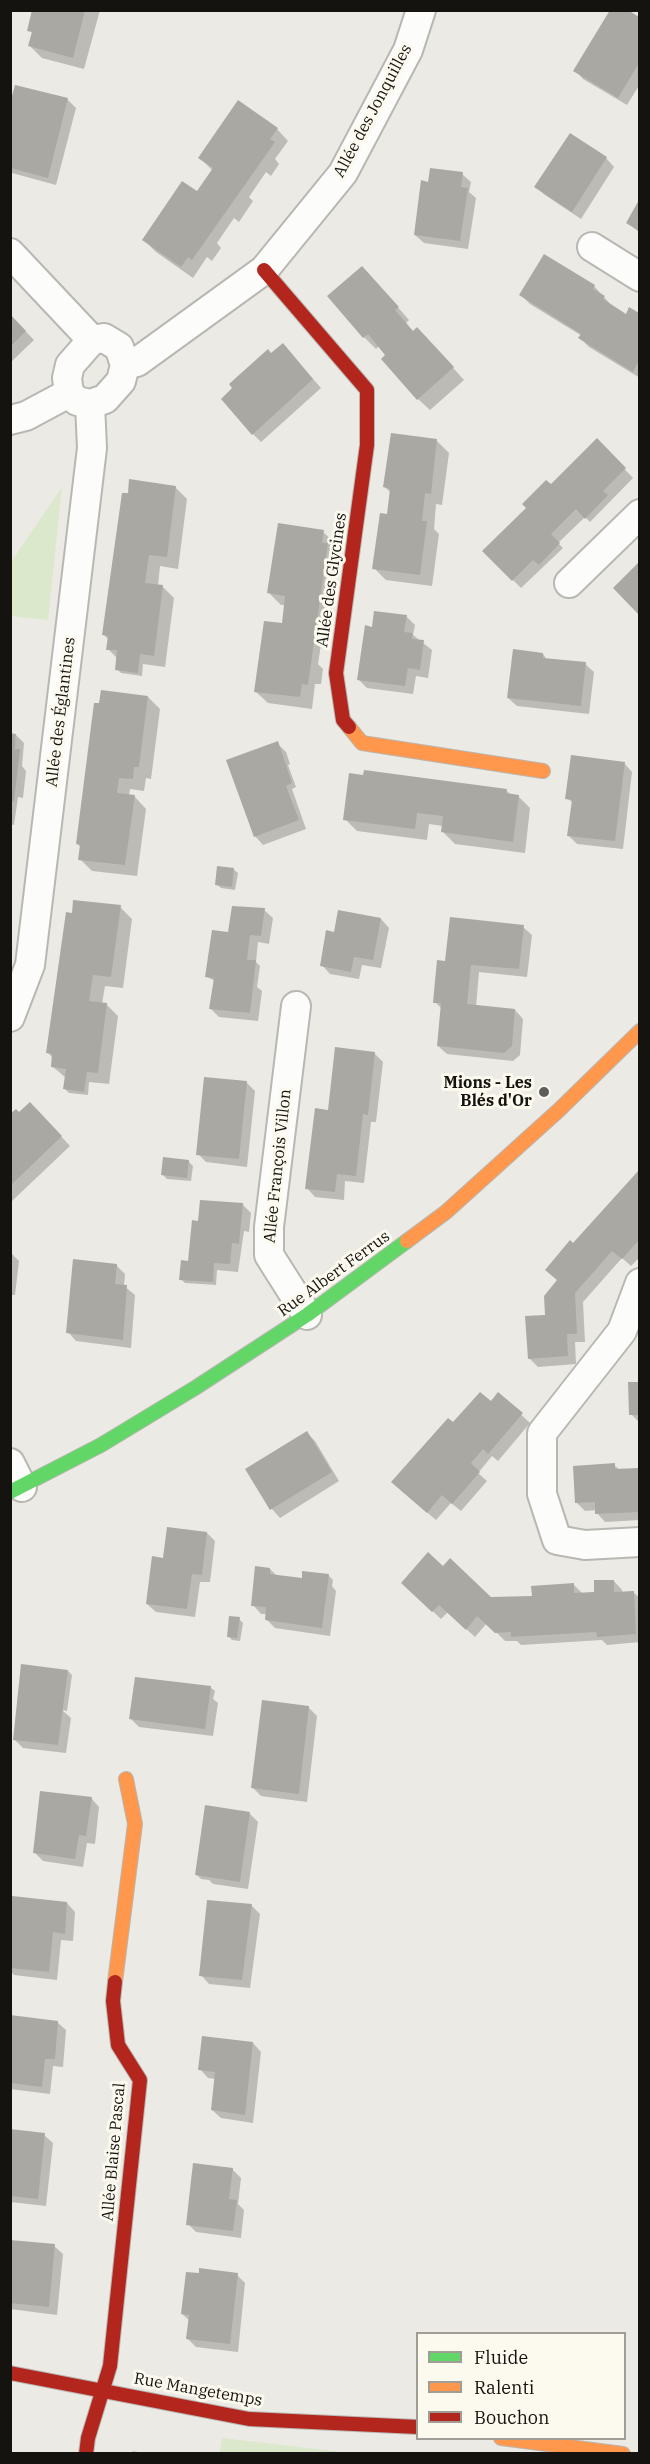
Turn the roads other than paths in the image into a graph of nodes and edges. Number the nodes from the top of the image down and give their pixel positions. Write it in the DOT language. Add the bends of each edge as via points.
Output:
graph roads {
  1 [pos="421,10"];
  2 [pos="592,247"];
  3 [pos="10,253"];
  4 [pos="264,270"];
  5 [pos="639,277"];
  6 [pos="92,340"];
  7 [pos="125,365"];
  8 [pos="79,399"];
  9 [pos="10,420"];
  10 [pos="639,514"];
  11 [pos="570,583"];
  12 [pos="543,771"];
  13 [pos="296,1006"];
  14 [pos="10,1017"];
  15 [pos="639,1031"];
  16 [pos="639,1283"];
  17 [pos="307,1315"];
  18 [pos="14,1481"];
  19 [pos="639,1542"];
  20 [pos="126,1779"];
  21 [pos="10,2373"];
  22 [pos="103,2390"];
  23 [pos="416,2427"];
  24 [pos="509,2440"];
  25 [pos="86,2454"];
  26 [pos="623,2454"];
  1 -- 4 [label="street, Allée des Jonquilles" via="408,50 343,173"];
  2 -- 5 [label="street"];
  3 -- 6 [label="street"];
  4 -- 7 [label="street, Allée des Jonquilles" via="137,362"];
  4 -- 12 [label="street, Allée des Glycines" via="367,390 367,445 336,673 343,720 362,743"];
  6 -- 7 [label="street" via="104,338 119,347"];
  6 -- 8 [label="street" via="70,365 67,378"];
  7 -- 8 [label="street" via="121,381 105,399"];
  8 -- 9 [label="street"];
  8 -- 14 [label="street, Allée des Églantines" via="92,448 30,965"];
  10 -- 11 [label="street"];
  13 -- 17 [label="street, Allée François Villon" via="269,1227 269,1255"];
  15 -- 17 [label="street, Rue Albert Ferrus" via="446,1212"];
  16 -- 19 [label="street" via="622,1331 542,1433 542,1494 557,1540 585,1545"];
  17 -- 18 [label="street, Rue Albert Ferrus" via="101,1445"];
  20 -- 22 [label="street, Allée Blaise Pascal" via="135,1824 113,2001 118,2045 140,2080 110,2366"];
  21 -- 22 [label="street, Rue Mangetemps"];
  22 -- 23 [label="street, Rue Mangetemps" via="249,2419"];
  22 -- 25 [label="street, Allée Blaise Pascal"];
  24 -- 26 [label="street"];
}
